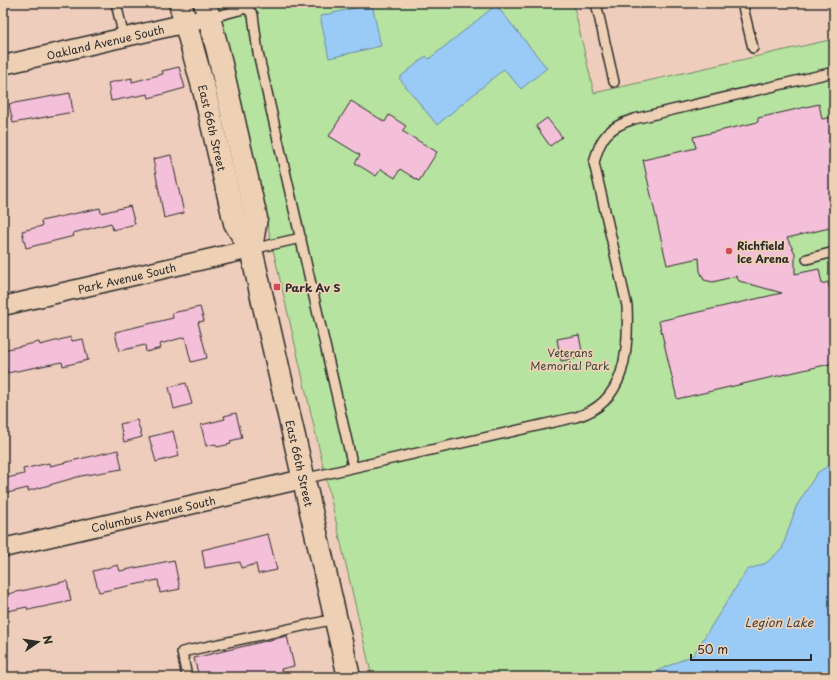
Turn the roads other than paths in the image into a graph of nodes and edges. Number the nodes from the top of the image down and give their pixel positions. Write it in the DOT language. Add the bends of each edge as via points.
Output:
graph roads {
  1 [pos="116,3"];
  2 [pos="180,3"];
  3 [pos="596,3"];
  4 [pos="742,3"];
  5 [pos="247,5"];
  6 [pos="207,11"];
  7 [pos="187,24"];
  8 [pos="124,38"];
  9 [pos="753,48"];
  10 [pos="3,65"];
  11 [pos="834,72"];
  12 [pos="614,82"];
  13 [pos="301,238"];
  14 [pos="251,249"];
  15 [pos="834,252"];
  16 [pos="807,259"];
  17 [pos="3,306"];
  18 [pos="353,467"];
  19 [pos="303,479"];
  20 [pos="3,548"];
  21 [pos="335,619"];
  22 [pos="188,677"];
  23 [pos="349,677"];
  1 -- 8 [label="lane"];
  2 -- 7 [label="main road, East 66th Street"];
  3 -- 12 [label="lane"];
  4 -- 9 [label="lane"];
  5 -- 6 [label="lane"];
  5 -- 13 [label="lane" via="253,14 258,52"];
  6 -- 7 [label="street, Oakland Avenue South"];
  6 -- 14 [label="main road, East 66th Street" via="256,218"];
  7 -- 8 [label="street, Oakland Avenue South"];
  7 -- 14 [label="main road, East 66th Street" via="206,94 235,223"];
  8 -- 10 [label="street, Oakland Avenue South"];
  11 -- 18 [label="lane" via="634,118 618,124 607,133 597,149 594,163 627,306 628,331 625,363 606,401 589,414"];
  13 -- 14 [label="lane"];
  13 -- 18 [label="lane"];
  14 -- 17 [label="street, Park Avenue South"];
  14 -- 19 [label="main road, East 66th Street"];
  15 -- 16 [label="lane"];
  18 -- 19 [label="lane"];
  19 -- 20 [label="street, Columbus Avenue South"];
  19 -- 21 [label="main road, East 66th Street"];
  21 -- 22 [label="lane" via="182,652"];
  21 -- 23 [label="main road, East 66th Street"];
}
